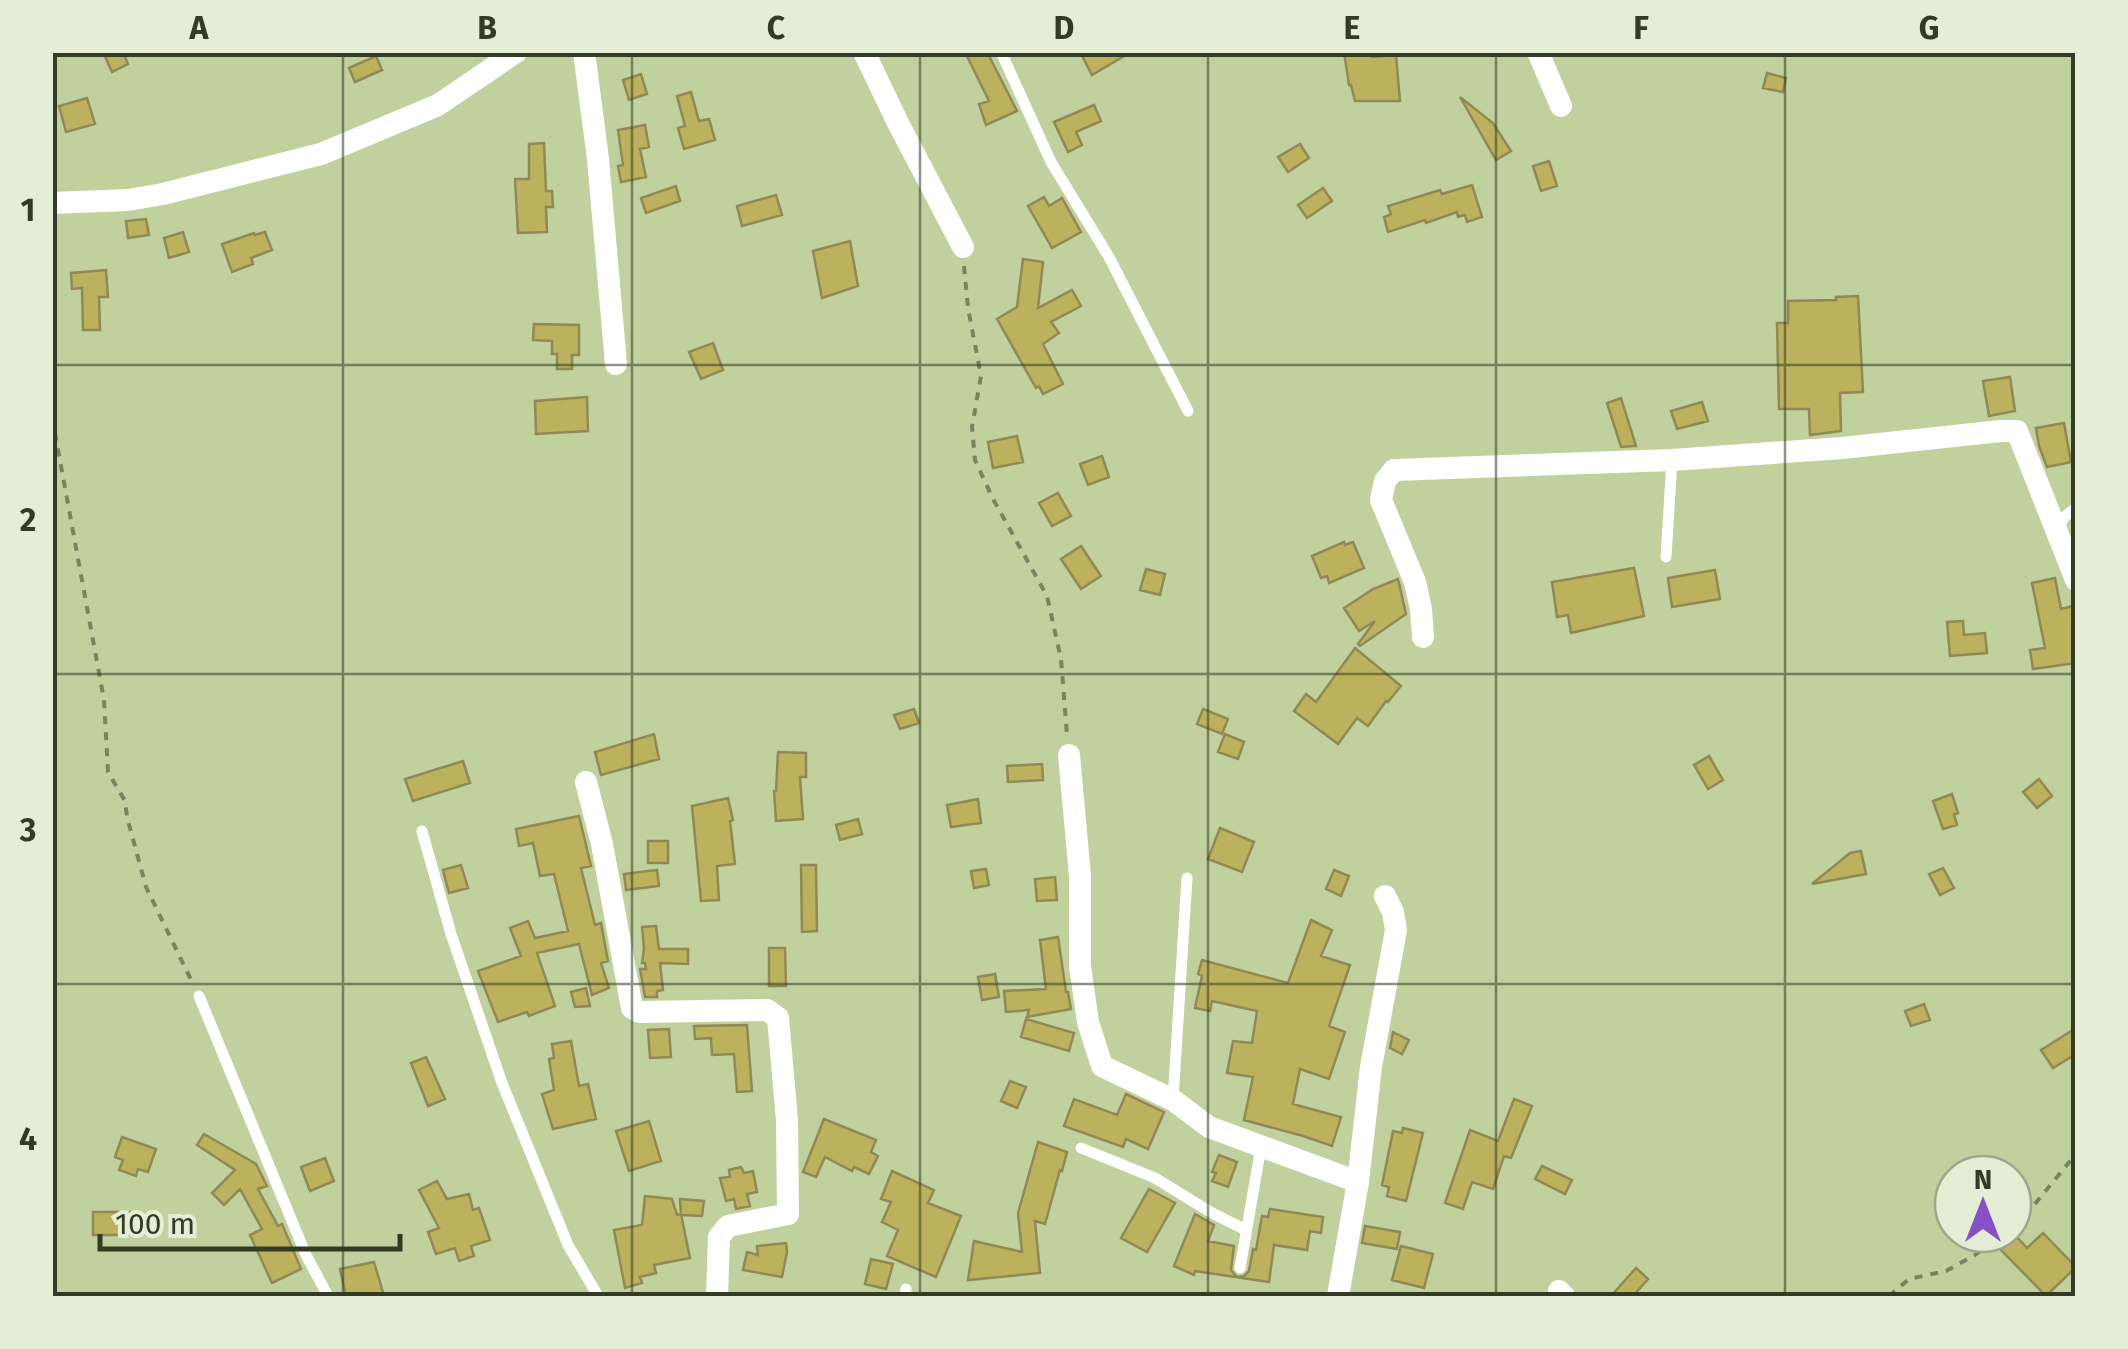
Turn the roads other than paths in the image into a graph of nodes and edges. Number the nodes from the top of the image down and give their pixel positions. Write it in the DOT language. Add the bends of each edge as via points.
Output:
graph roads {
  1 [pos="516,52"];
  2 [pos="584,52"];
  3 [pos="864,52"];
  4 [pos="1001,52"];
  5 [pos="1538,52"];
  6 [pos="1562,106"];
  7 [pos="54,204"];
  8 [pos="963,247"];
  9 [pos="616,364"];
  10 [pos="1188,410"];
  11 [pos="1672,460"];
  12 [pos="2076,508"];
  13 [pos="2057,533"];
  14 [pos="1666,557"];
  15 [pos="2076,580"];
  16 [pos="1423,637"];
  17 [pos="1069,754"];
  18 [pos="586,782"];
  19 [pos="422,831"];
  20 [pos="1186,878"];
  21 [pos="1385,896"];
  22 [pos="199,996"];
  23 [pos="1173,1100"];
  24 [pos="1261,1147"];
  25 [pos="1082,1148"];
  26 [pos="1358,1182"];
  27 [pos="1246,1230"];
  28 [pos="1240,1268"];
  29 [pos="328,1296"];
  30 [pos="598,1296"];
  31 [pos="717,1296"];
  32 [pos="1338,1296"];
  1 -- 7 [label="street" via="438,105 321,154 163,194"];
  2 -- 9 [label="street"];
  3 -- 8 [label="street"];
  4 -- 10 [label="lane" via="1050,162 1109,257"];
  5 -- 6 [label="street"];
  11 -- 13 [label="street" via="2018,432"];
  11 -- 14 [label="lane"];
  11 -- 16 [label="street" via="1394,470 1381,500 1416,582"];
  12 -- 13 [label="lane"];
  13 -- 15 [label="street"];
  17 -- 23 [label="street" via="1088,1022 1102,1066"];
  18 -- 31 [label="street" via="632,1008 768,1010 778,1018 788,1214 728,1226 719,1236"];
  19 -- 30 [label="lane" via="502,1083 568,1244"];
  20 -- 23 [label="lane"];
  21 -- 26 [label="street" via="1396,930 1370,1067"];
  22 -- 29 [label="lane"];
  23 -- 24 [label="street" via="1209,1127"];
  24 -- 26 [label="street"];
  24 -- 27 [label="lane"];
  25 -- 27 [label="lane" via="1155,1178"];
  26 -- 32 [label="street"];
  27 -- 28 [label="lane"];
}
